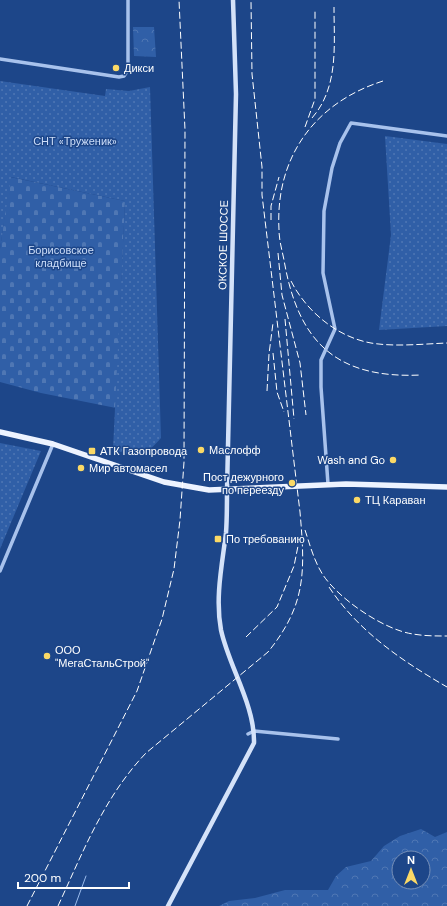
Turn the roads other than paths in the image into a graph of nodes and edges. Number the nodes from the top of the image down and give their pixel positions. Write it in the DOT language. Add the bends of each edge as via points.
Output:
graph roads {
  1 [pos="128,0"];
  2 [pos="233,0"];
  3 [pos="0,59"];
  4 [pos="447,136"];
  5 [pos="0,432"];
  6 [pos="53,444"];
  7 [pos="328,484"];
  8 [pos="447,486"];
  9 [pos="228,490"];
  10 [pos="0,570"];
  11 [pos="254,731"];
  12 [pos="248,734"];
  13 [pos="338,739"];
  14 [pos="168,906"];
  1 -- 3 [label="street" via="128,70 124,76"];
  2 -- 9 [label="main road, ОКСКОЕ ШОССЕ" via="236,94"];
  4 -- 7 [label="street" via="351,123 340,143 324,211 323,232 323,273 335,329 321,360"];
  5 -- 6 [label="main road"];
  6 -- 9 [label="main road" via="146,477 209,490"];
  6 -- 10 [label="street"];
  7 -- 8 [label="main road"];
  7 -- 9 [label="main road"];
  9 -- 11 [label="main road, ОКСКОЕ ШОССЕ" via="219,586 219,618 228,656"];
  11 -- 12 [label="street"];
  11 -- 13 [label="street"];
  11 -- 14 [label="main road" via="252,749"];
}
